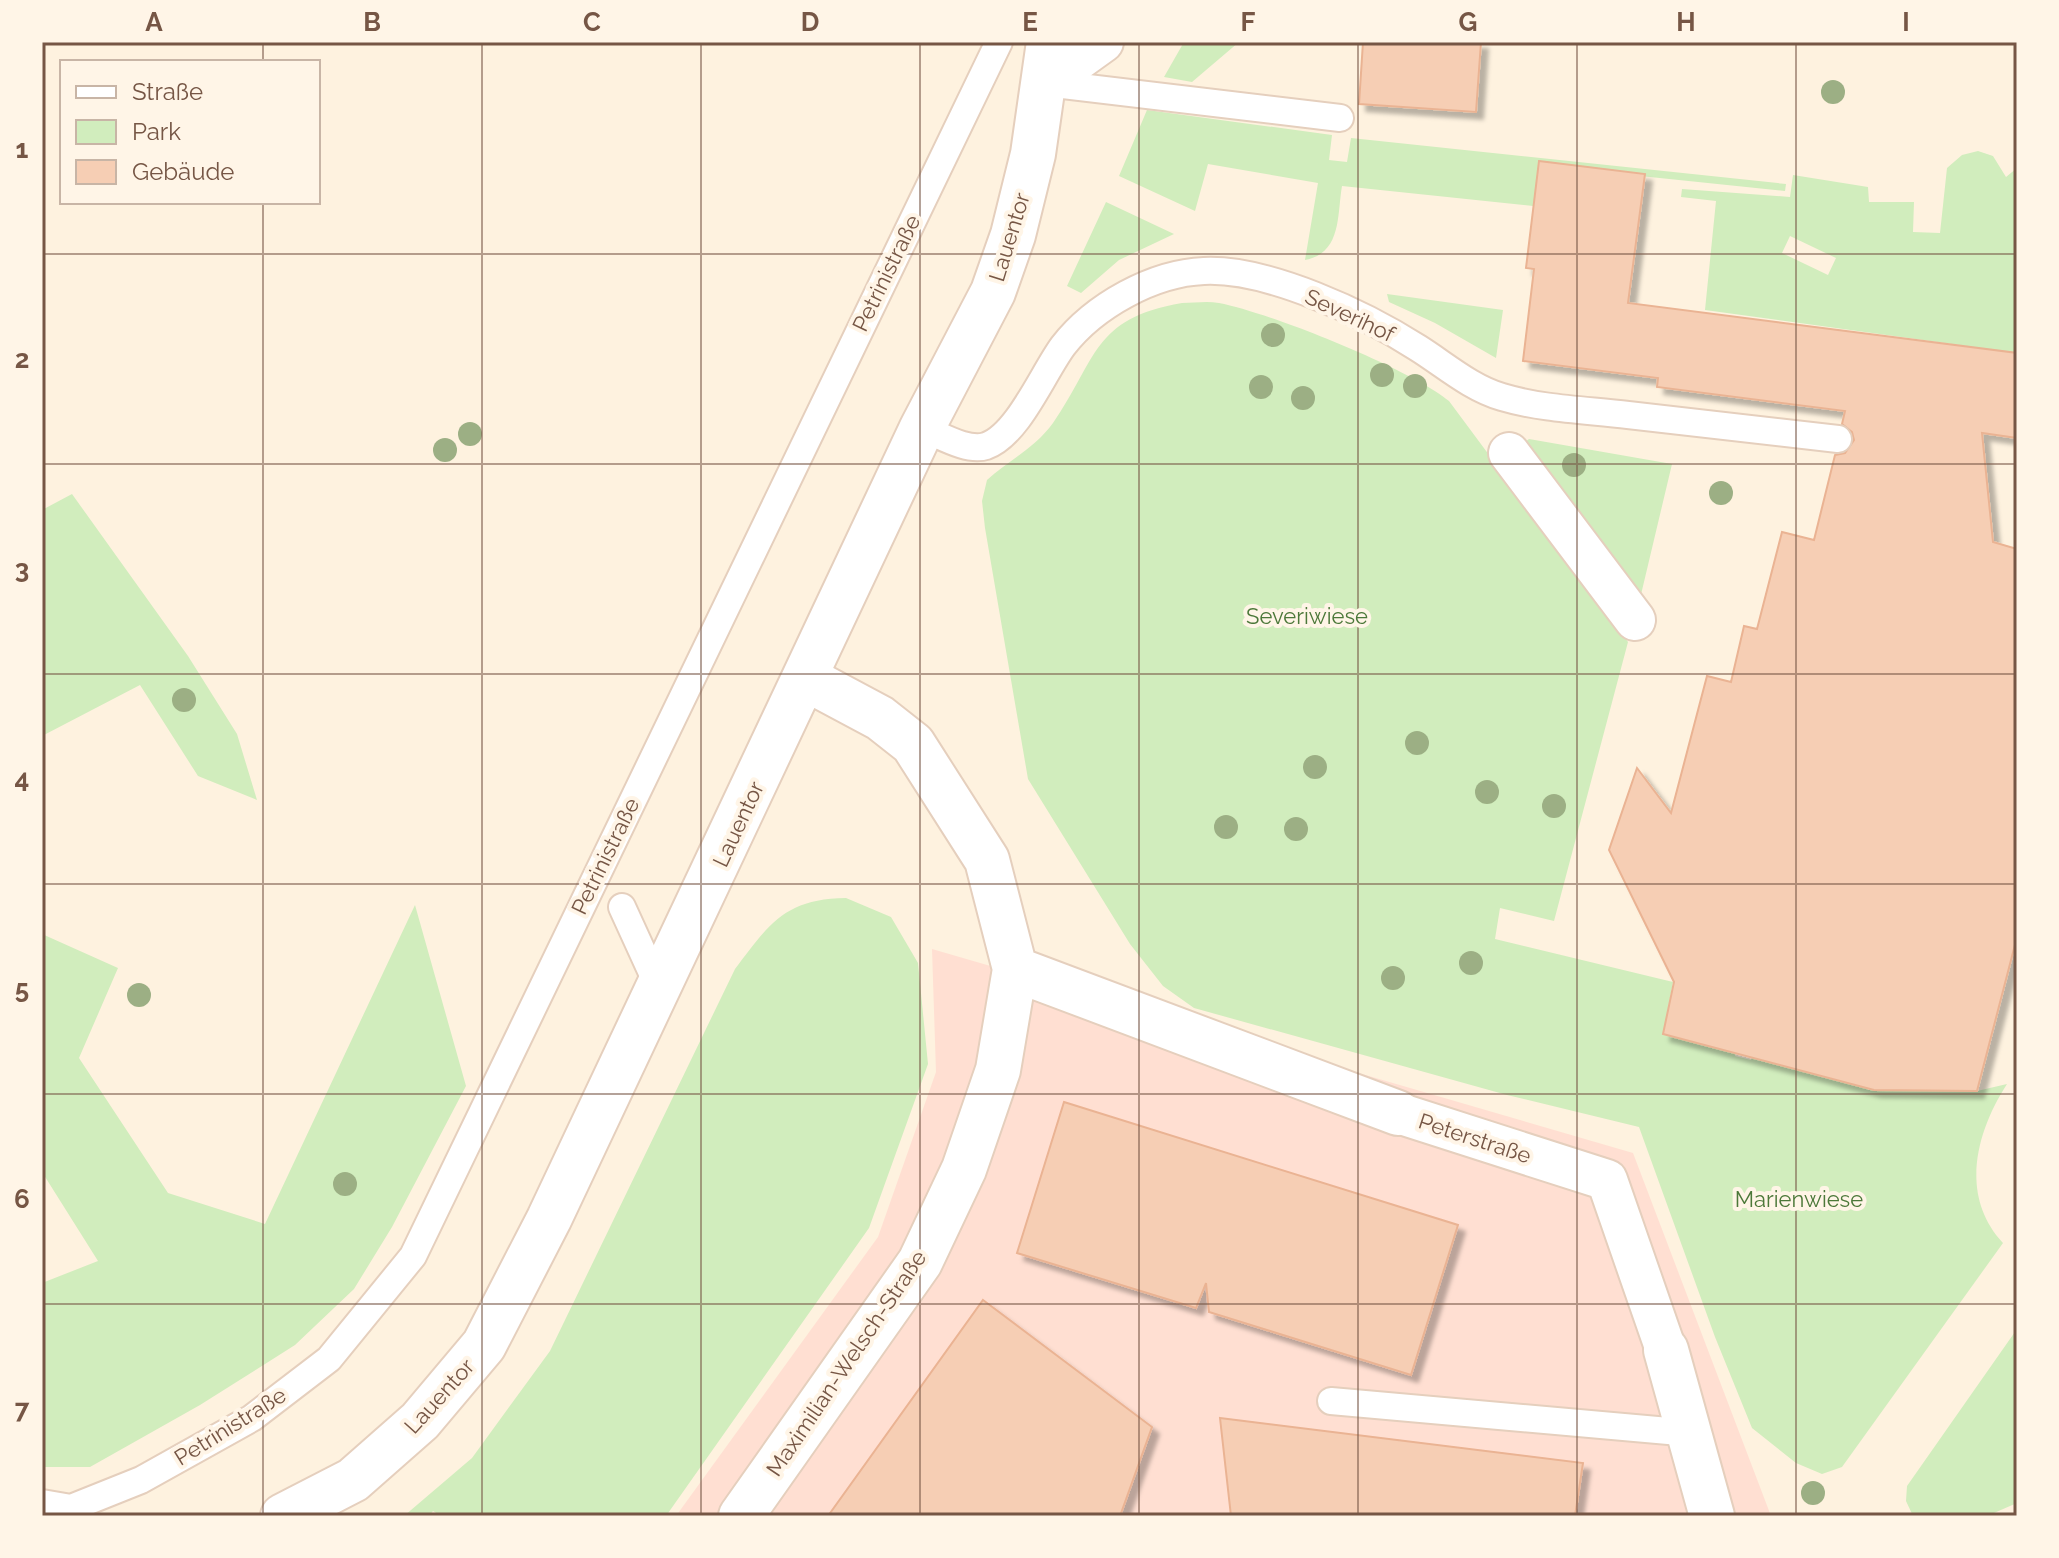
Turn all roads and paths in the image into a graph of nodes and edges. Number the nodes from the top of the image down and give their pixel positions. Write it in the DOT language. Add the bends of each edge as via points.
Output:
graph roads {
  1 [pos="999,42"];
  2 [pos="1103,42"];
  3 [pos="1047,62"];
  4 [pos="1340,118"];
  5 [pos="922,428"];
  6 [pos="1838,439"];
  7 [pos="1509,453"];
  8 [pos="1635,620"];
  9 [pos="807,679"];
  10 [pos="622,907"];
  11 [pos="1015,969"];
  12 [pos="659,988"];
  13 [pos="1398,1113"];
  14 [pos="1666,1350"];
  15 [pos="1331,1401"];
  16 [pos="1691,1433"];
  17 [pos="42,1503"];
  18 [pos="283,1516"];
  19 [pos="741,1516"];
  20 [pos="1712,1516"];
  1 -- 17 [label="lane, Petrinistraße" via="413,1256 329,1359 252,1418 141,1480 71,1508"];
  2 -- 3 [label="street"];
  3 -- 4 [label="lane"];
  3 -- 5 [label="street, Lauentor" via="1013,235 993,292"];
  5 -- 6 [label="lane, Severihof" via="967,446 986,446 1007,430 1063,347 1101,311 1142,287 1205,270 1318,297 1360,315 1500,396"];
  5 -- 9 [label="street, Lauentor"];
  7 -- 8 [label="street"];
  9 -- 11 [label="street, Maximilian-Welsch-Straße" via="880,718 913,744 987,860"];
  9 -- 12 [label="street, Lauentor"];
  10 -- 12 [label="lane"];
  11 -- 13 [label="street, Peterstraße"];
  11 -- 19 [label="street, Maximilian-Welsch-Straße" via="998,1070 964,1169 920,1262"];
  12 -- 18 [label="street, Lauentor" via="484,1345 420,1421 353,1480"];
  13 -- 14 [label="street, Peterstraße" via="1607,1180"];
  14 -- 16 [label="street, Peterstraße"];
  15 -- 16 [label="lane"];
  16 -- 20 [label="street, Peterstraße"];
}
